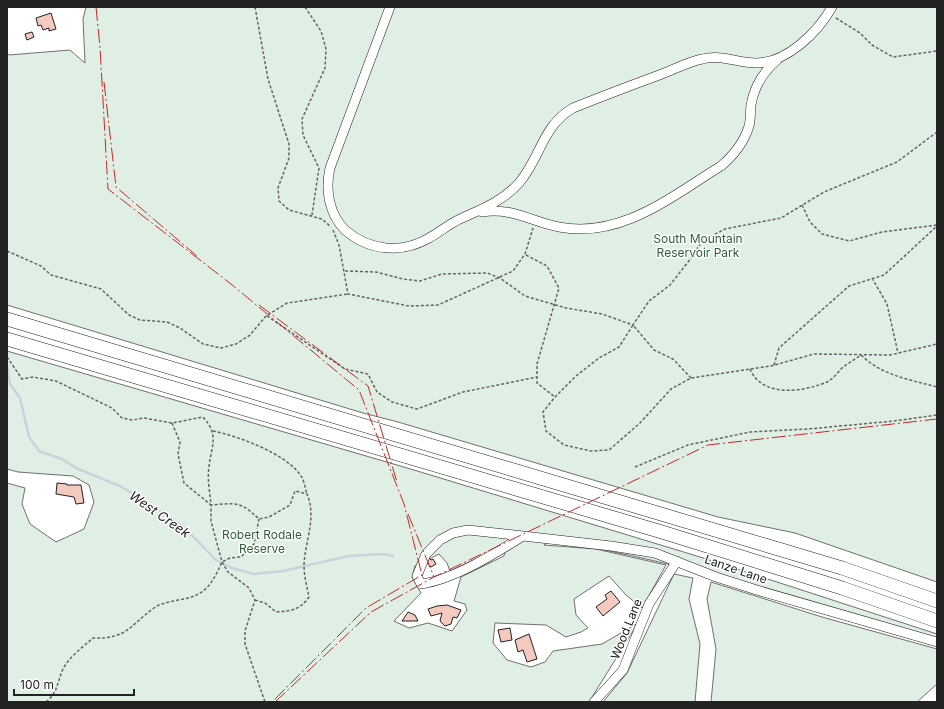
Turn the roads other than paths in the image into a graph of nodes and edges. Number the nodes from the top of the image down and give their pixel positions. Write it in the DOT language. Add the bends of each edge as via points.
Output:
graph roads {
  1 [pos="390,7"];
  2 [pos="830,11"];
  3 [pos="780,57"];
  4 [pos="473,214"];
  5 [pos="7,319"];
  6 [pos="7,340"];
  7 [pos="523,536"];
  8 [pos="677,561"];
  9 [pos="937,601"];
  10 [pos="937,621"];
  11 [pos="937,642"];
  12 [pos="594,702"];
  1 -- 4 [label="street" via="330,168 327,188 332,209 340,223 361,242 395,249 418,244"];
  2 -- 3 [label="street" via="809,36"];
  3 -- 4 [label="street" via="763,63 723,57 700,59 573,108 560,117 549,130 528,171 518,184 492,205"];
  3 -- 4 [label="street" via="769,66 758,84 753,95 745,138 734,153 721,166 636,217 592,229 576,229 560,227 514,212"];
  5 -- 9 [label="highway" via="842,568"];
  6 -- 10 [label="highway" via="655,530 842,588"];
  7 -- 7 [label="street, Lanze Lane" via="468,530 453,533 440,540 426,554 417,576 418,580 421,584 441,579 497,552"];
  7 -- 8 [label="street, Lanze Lane" via="611,546"];
  8 -- 11 [label="street, Lanze Lane" via="760,591"];
  8 -- 12 [label="street, Wood Lane" via="649,604 622,670"];
}
